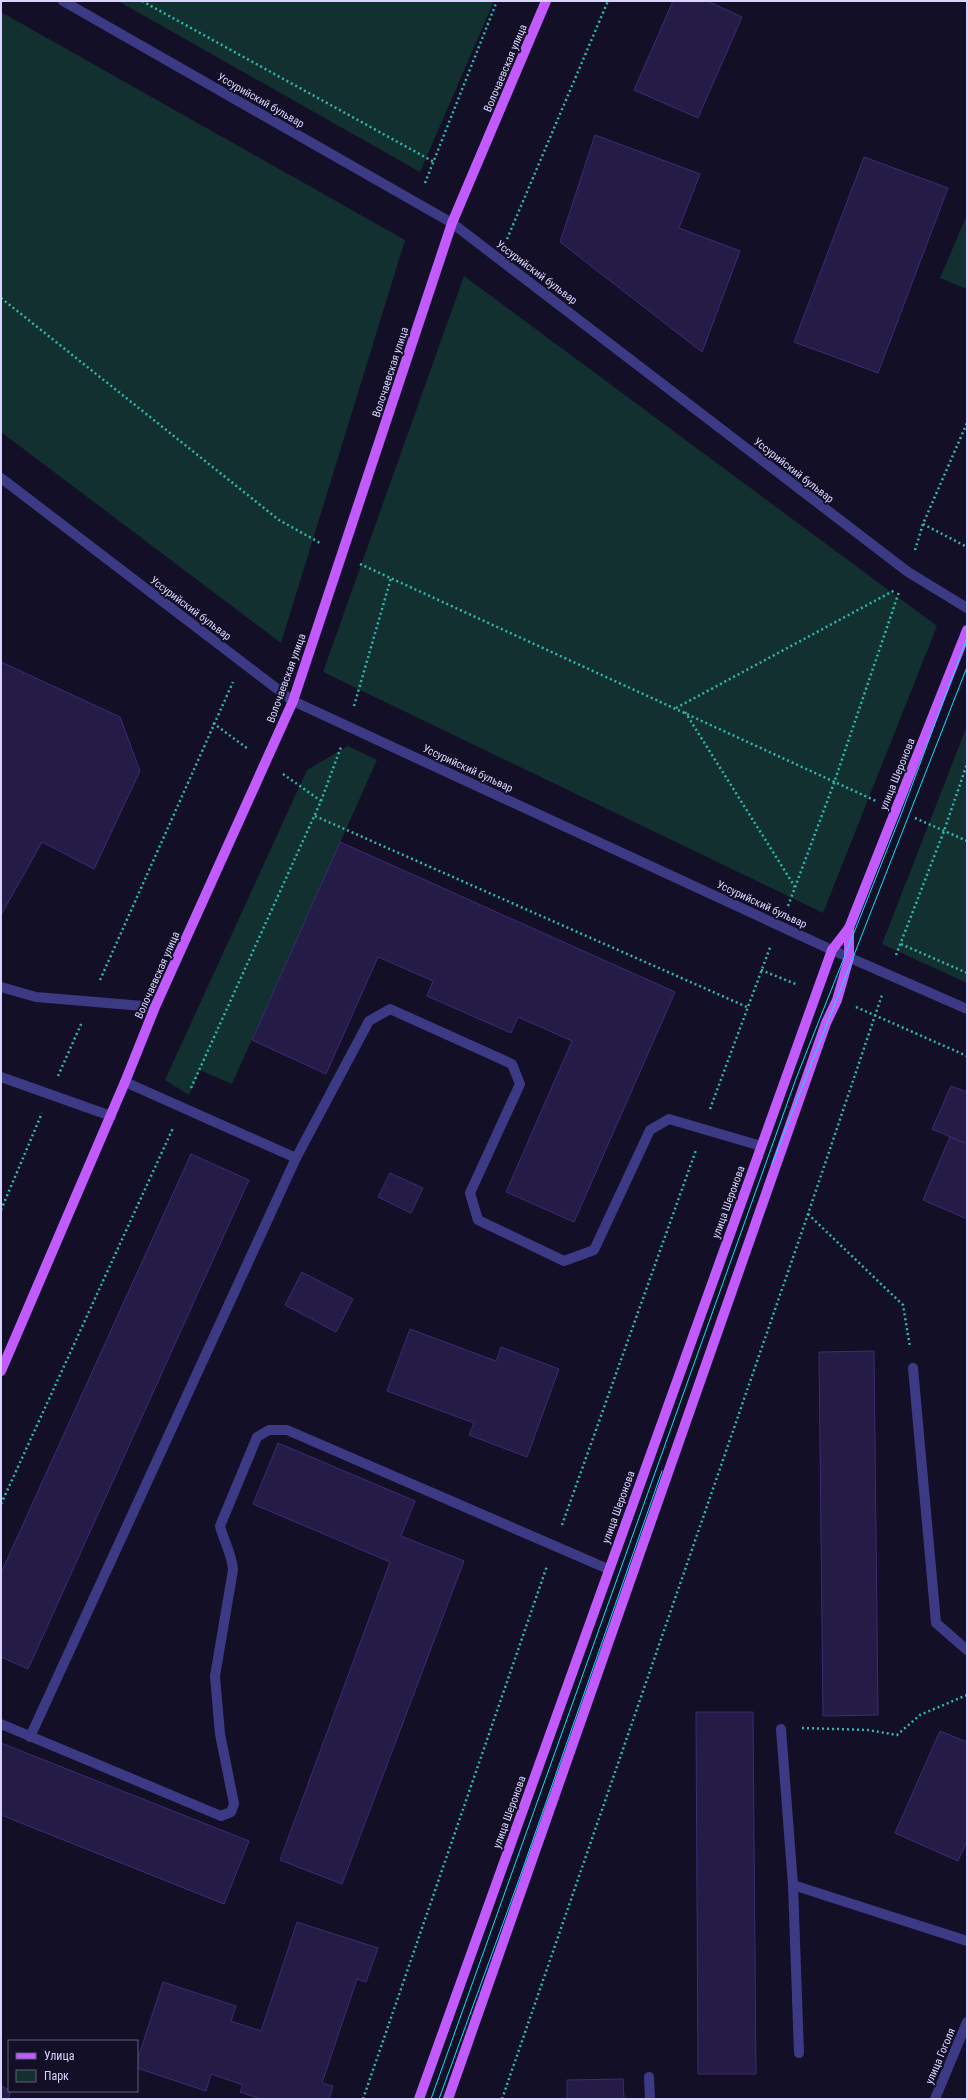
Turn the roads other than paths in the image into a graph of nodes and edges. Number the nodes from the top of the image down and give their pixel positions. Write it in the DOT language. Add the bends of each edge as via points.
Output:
graph roads {
  1 [pos="63,1"];
  2 [pos="546,1"];
  3 [pos="452,223"];
  4 [pos="1,478"];
  5 [pos="967,608"];
  6 [pos="967,630"];
  7 [pos="293,700"];
  8 [pos="849,928"];
  9 [pos="832,950"];
  10 [pos="849,958"];
  11 [pos="1,987"];
  12 [pos="155,1007"];
  13 [pos="967,1010"];
  14 [pos="1,1077"];
  15 [pos="125,1082"];
  16 [pos="111,1116"];
  17 [pos="761,1146"];
  18 [pos="296,1158"];
  19 [pos="913,1368"];
  20 [pos="1,1372"];
  21 [pos="608,1569"];
  22 [pos="967,1650"];
  23 [pos="1,1724"];
  24 [pos="781,1729"];
  25 [pos="30,1737"];
  26 [pos="793,1885"];
  27 [pos="967,1941"];
  28 [pos="967,2022"];
  29 [pos="799,2053"];
  30 [pos="649,2077"];
  31 [pos="419,2099"];
  32 [pos="448,2099"];
  33 [pos="650,2099"];
  34 [pos="935,2099"];
  1 -- 3 [label="street, Уссурийский бульвар"];
  2 -- 3 [label="main road, Волочаевская улица"];
  3 -- 5 [label="street, Уссурийский бульвар" via="908,572"];
  3 -- 7 [label="main road, Волочаевская улица"];
  4 -- 7 [label="street, Уссурийский бульвар"];
  6 -- 8 [label="main road, улица Шеронова"];
  7 -- 9 [label="street, Уссурийский бульвар"];
  7 -- 12 [label="main road, Волочаевская улица"];
  8 -- 9 [label="main road, улица Шеронова"];
  8 -- 10 [label="main road, улица Шеронова"];
  9 -- 10 [label="street, Уссурийский бульвар"];
  9 -- 17 [label="main road, улица Шеронова"];
  10 -- 13 [label="street, Уссурийский бульвар"];
  10 -- 32 [label="main road, улица Шеронова" via="837,1000 824,1030"];
  11 -- 12 [label="street" via="36,997"];
  12 -- 15 [label="main road, Волочаевская улица"];
  14 -- 16 [label="street"];
  15 -- 16 [label="main road, Волочаевская улица"];
  15 -- 18 [label="street"];
  16 -- 20 [label="main road, Волочаевская улица"];
  17 -- 18 [label="street" via="669,1119 650,1130 594,1250 564,1261 478,1220 470,1193 520,1084 512,1064 390,1009 369,1021"];
  17 -- 21 [label="main road, улица Шеронова"];
  18 -- 25 [label="street"];
  19 -- 22 [label="street" via="936,1623"];
  21 -- 25 [label="street" via="287,1430 269,1430 257,1437 220,1526 232,1558 233,1570 215,1676 220,1734 234,1804 231,1812 221,1816"];
  21 -- 31 [label="main road, улица Шеронова"];
  23 -- 25 [label="street"];
  24 -- 26 [label="street"];
  26 -- 27 [label="street"];
  26 -- 29 [label="street"];
  28 -- 34 [label="street, улица Гоголя"];
  30 -- 33 [label="street"];
}
